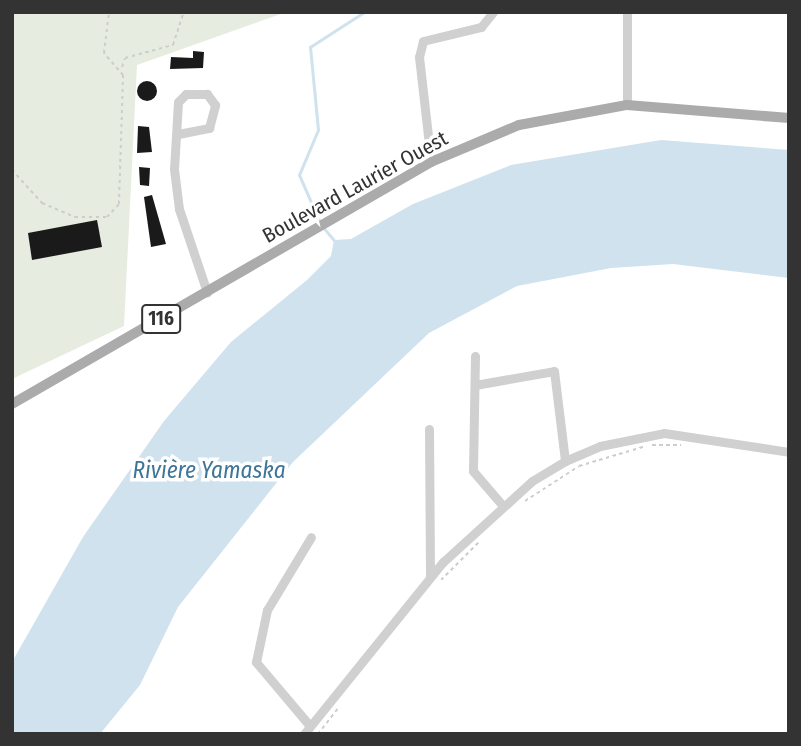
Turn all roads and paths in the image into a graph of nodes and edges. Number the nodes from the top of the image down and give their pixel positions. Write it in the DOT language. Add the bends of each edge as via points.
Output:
graph roads {
  1 [pos="110,12"];
  2 [pos="184,12"];
  3 [pos="494,12"];
  4 [pos="627,12"];
  5 [pos="121,68"];
  6 [pos="626,105"];
  7 [pos="789,118"];
  8 [pos="178,134"];
  9 [pos="431,162"];
  10 [pos="12,170"];
  11 [pos="206,292"];
  12 [pos="475,356"];
  13 [pos="475,385"];
  14 [pos="12,404"];
  15 [pos="429,429"];
  16 [pos="685,445"];
  17 [pos="789,452"];
  18 [pos="565,461"];
  19 [pos="503,506"];
  20 [pos="515,508"];
  21 [pos="311,537"];
  22 [pos="481,541"];
  23 [pos="434,580"];
  24 [pos="342,702"];
  25 [pos="307,730"];
  26 [pos="318,734"];
  1 -- 5 [label="path" via="104,53"];
  2 -- 5 [label="path" via="173,45 125,58"];
  3 -- 9 [label="street" via="481,27 423,41 419,57"];
  4 -- 6 [label="street"];
  5 -- 10 [label="path" via="122,192 110,214 82,219 51,208"];
  6 -- 7 [label="main road, Boulevard Laurier Ouest / 116"];
  6 -- 9 [label="main road, Boulevard Laurier Ouest / 116" via="519,125"];
  8 -- 8 [label="street" via="209,128 215,105 207,94 186,94 178,102"];
  8 -- 11 [label="street" via="179,209"];
  9 -- 11 [label="main road, Boulevard Laurier Ouest / 116"];
  11 -- 14 [label="main road, Boulevard Laurier Ouest / 116"];
  12 -- 13 [label="street"];
  13 -- 18 [label="street" via="554,371"];
  13 -- 19 [label="street" via="473,471"];
  15 -- 23 [label="street"];
  16 -- 20 [label="path" via="650,445 579,466"];
  17 -- 18 [label="street" via="664,433 600,446"];
  18 -- 19 [label="street"];
  19 -- 23 [label="street"];
  21 -- 25 [label="street" via="267,610 256,662"];
  22 -- 23 [label="path"];
  23 -- 25 [label="street"];
  24 -- 26 [label="path"];
}
